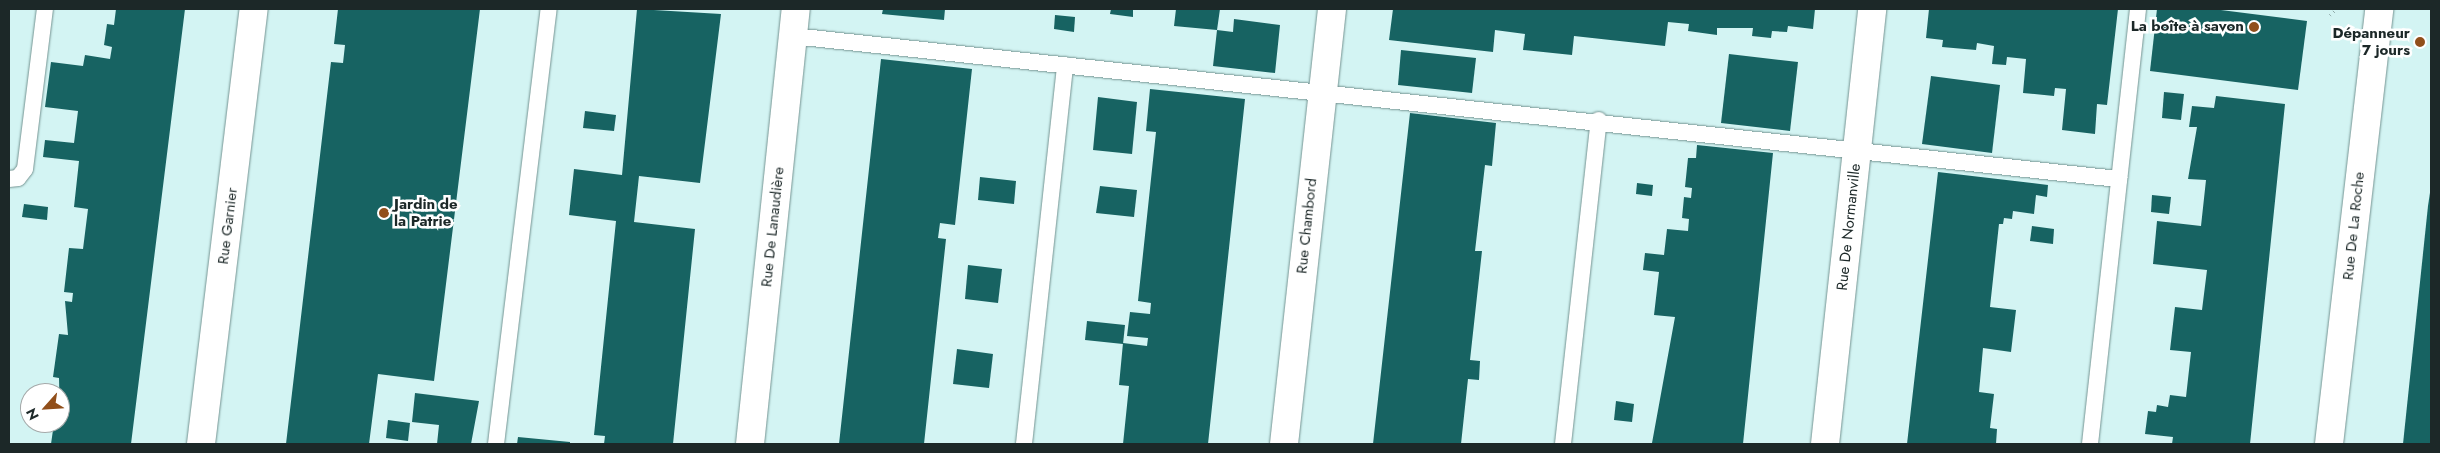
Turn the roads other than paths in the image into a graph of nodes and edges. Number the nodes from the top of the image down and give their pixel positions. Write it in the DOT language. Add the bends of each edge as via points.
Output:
graph roads {
  1 [pos="46,9"];
  2 [pos="254,9"];
  3 [pos="548,9"];
  4 [pos="796,9"];
  5 [pos="1332,9"];
  6 [pos="1872,9"];
  7 [pos="2138,9"];
  8 [pos="2378,9"];
  9 [pos="793,36"];
  10 [pos="1065,65"];
  11 [pos="1321,92"];
  12 [pos="1599,120"];
  13 [pos="1857,149"];
  14 [pos="9,178"];
  15 [pos="2119,179"];
  16 [pos="201,444"];
  17 [pos="496,444"];
  18 [pos="750,444"];
  19 [pos="1024,444"];
  20 [pos="1284,444"];
  21 [pos="1563,444"];
  22 [pos="1825,444"];
  23 [pos="2090,444"];
  24 [pos="2330,444"];
  1 -- 14 [label="lane" via="25,169 18,178"];
  2 -- 16 [label="street, Rue Garnier"];
  3 -- 17 [label="lane"];
  4 -- 9 [label="street, Rue De Lanaudière"];
  5 -- 11 [label="street, Rue Chambord"];
  6 -- 13 [label="street, Rue De Normanville"];
  7 -- 15 [label="lane"];
  8 -- 24 [label="street, Rue De La Roche"];
  9 -- 10 [label="lane"];
  9 -- 18 [label="street, Rue De Lanaudière"];
  10 -- 11 [label="lane"];
  10 -- 19 [label="lane"];
  11 -- 12 [label="lane"];
  11 -- 20 [label="street, Rue Chambord"];
  12 -- 13 [label="lane"];
  12 -- 21 [label="lane"];
  13 -- 15 [label="lane"];
  13 -- 22 [label="street, Rue De Normanville"];
  15 -- 23 [label="lane"];
}
